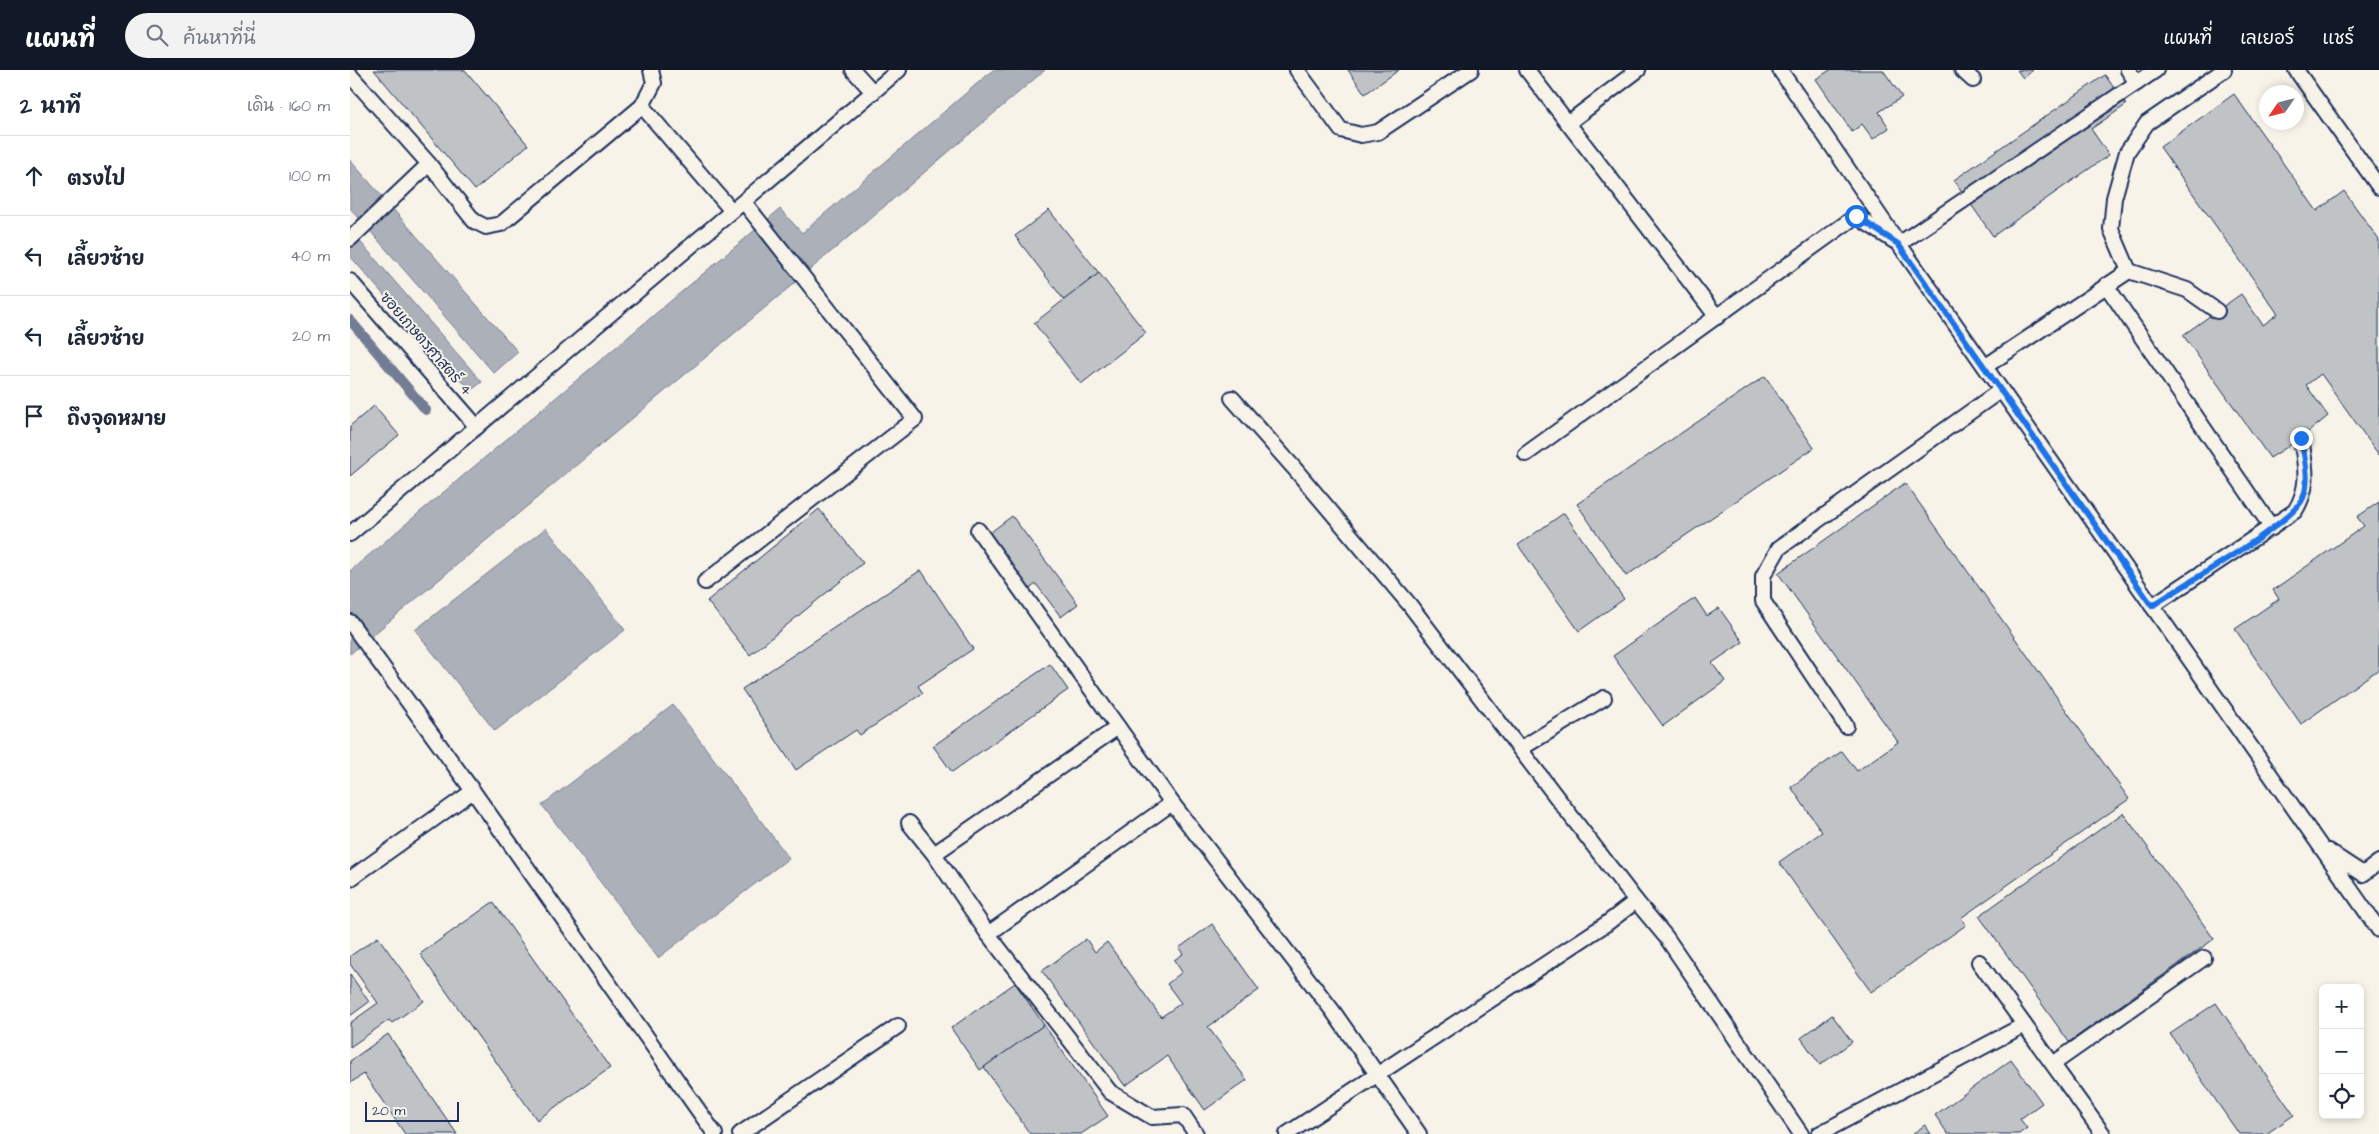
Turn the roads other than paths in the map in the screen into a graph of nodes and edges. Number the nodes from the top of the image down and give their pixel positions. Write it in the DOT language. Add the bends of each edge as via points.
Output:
graph roads {
  1 [pos="651,70"];
  2 [pos="853,70"];
  3 [pos="899,70"];
  4 [pos="1297,70"];
  5 [pos="1471,70"];
  6 [pos="1527,70"];
  7 [pos="1638,70"];
  8 [pos="1780,70"];
  9 [pos="1962,70"];
  10 [pos="2128,70"];
  11 [pos="2156,70"];
  12 [pos="2224,70"];
  13 [pos="2296,70"];
  14 [pos="350,75"];
  15 [pos="1973,80"];
  16 [pos="2137,83"];
  17 [pos="872,92"];
  18 [pos="642,106"];
  19 [pos="1568,123"];
  20 [pos="429,164"];
  21 [pos="2379,187"];
  22 [pos="744,202"];
  23 [pos="732,211"];
  24 [pos="350,239"];
  25 [pos="1898,244"];
  26 [pos="2129,271"];
  27 [pos="350,281"];
  28 [pos="2106,285"];
  29 [pos="2217,310"];
  30 [pos="1717,318"];
  31 [pos="1986,366"];
  32 [pos="2001,390"];
  33 [pos="1232,398"];
  34 [pos="477,427"];
  35 [pos="2301,438"];
  36 [pos="1526,454"];
  37 [pos="2272,528"];
  38 [pos="978,530"];
  39 [pos="350,534"];
  40 [pos="705,582"];
  41 [pos="2152,606"];
  42 [pos="350,622"];
  43 [pos="1604,698"];
  44 [pos="1846,726"];
  45 [pos="1118,727"];
  46 [pos="1520,750"];
  47 [pos="473,791"];
  48 [pos="1172,804"];
  49 [pos="909,823"];
  50 [pos="2321,846"];
  51 [pos="934,854"];
  52 [pos="2379,862"];
  53 [pos="350,879"];
  54 [pos="1636,901"];
  55 [pos="2379,930"];
  56 [pos="988,934"];
  57 [pos="2204,958"];
  58 [pos="1979,962"];
  59 [pos="2024,1025"];
  60 [pos="898,1026"];
  61 [pos="2053,1064"];
  62 [pos="1378,1074"];
  63 [pos="715,1134"];
  64 [pos="740,1134"];
  65 [pos="1196,1134"];
  66 [pos="1287,1134"];
  67 [pos="1418,1134"];
  68 [pos="1801,1134"];
  69 [pos="1819,1134"];
  70 [pos="2104,1134"];
  1 -- 18 [label="lane" via="654,83"];
  2 -- 17 [label="lane"];
  3 -- 17 [label="lane"];
  4 -- 5 [label="lane" via="1341,130 1361,136 1378,132"];
  6 -- 19 [label="lane"];
  7 -- 19 [label="lane"];
  8 -- 25 [label="lane"];
  9 -- 15 [label="lane"];
  10 -- 16 [label="lane"];
  11 -- 16 [label="lane"];
  12 -- 26 [label="lane" via="2147,123 2127,152 2114,198 2111,228"];
  13 -- 21 [label="lane"];
  14 -- 20 [label="lane"];
  16 -- 25 [label="lane"];
  17 -- 22 [label="lane"];
  18 -- 20 [label="lane" via="501,224 486,227 474,221"];
  18 -- 23 [label="lane"];
  19 -- 30 [label="lane"];
  20 -- 24 [label="lane"];
  22 -- 23 [label="lane"];
  22 -- 40 [label="lane" via="915,419"];
  23 -- 34 [label="lane"];
  25 -- 30 [label="lane" via="1856,216"];
  25 -- 31 [label="lane"];
  26 -- 28 [label="lane"];
  26 -- 29 [label="lane" via="2187,290"];
  27 -- 34 [label="lane, ซอยเกษตรศาสตร์ 4"];
  28 -- 31 [label="lane"];
  28 -- 37 [label="lane"];
  30 -- 36 [label="lane"];
  31 -- 32 [label="lane"];
  32 -- 41 [label="lane"];
  32 -- 44 [label="lane" via="1779,548 1763,576 1763,601"];
  33 -- 46 [label="lane" via="1409,604"];
  34 -- 39 [label="lane"];
  35 -- 37 [label="lane" via="2307,479 2303,498 2295,511"];
  37 -- 41 [label="lane"];
  38 -- 45 [label="lane"];
  41 -- 50 [label="lane"];
  42 -- 47 [label="lane"];
  43 -- 46 [label="lane"];
  45 -- 48 [label="lane"];
  45 -- 51 [label="lane"];
  46 -- 54 [label="lane"];
  47 -- 53 [label="lane"];
  47 -- 63 [label="lane"];
  48 -- 56 [label="lane"];
  48 -- 62 [label="lane"];
  49 -- 51 [label="lane"];
  50 -- 52 [label="lane" via="2363,874"];
  50 -- 55 [label="lane"];
  51 -- 56 [label="lane"];
  54 -- 62 [label="lane"];
  54 -- 68 [label="lane" via="1666,937"];
  56 -- 65 [label="lane" via="1110,1092 1152,1117 1182,1115"];
  57 -- 61 [label="lane"];
  58 -- 59 [label="lane"];
  59 -- 61 [label="lane"];
  59 -- 69 [label="lane"];
  60 -- 64 [label="lane"];
  61 -- 70 [label="lane"];
  62 -- 66 [label="lane"];
  62 -- 67 [label="lane"];
}
